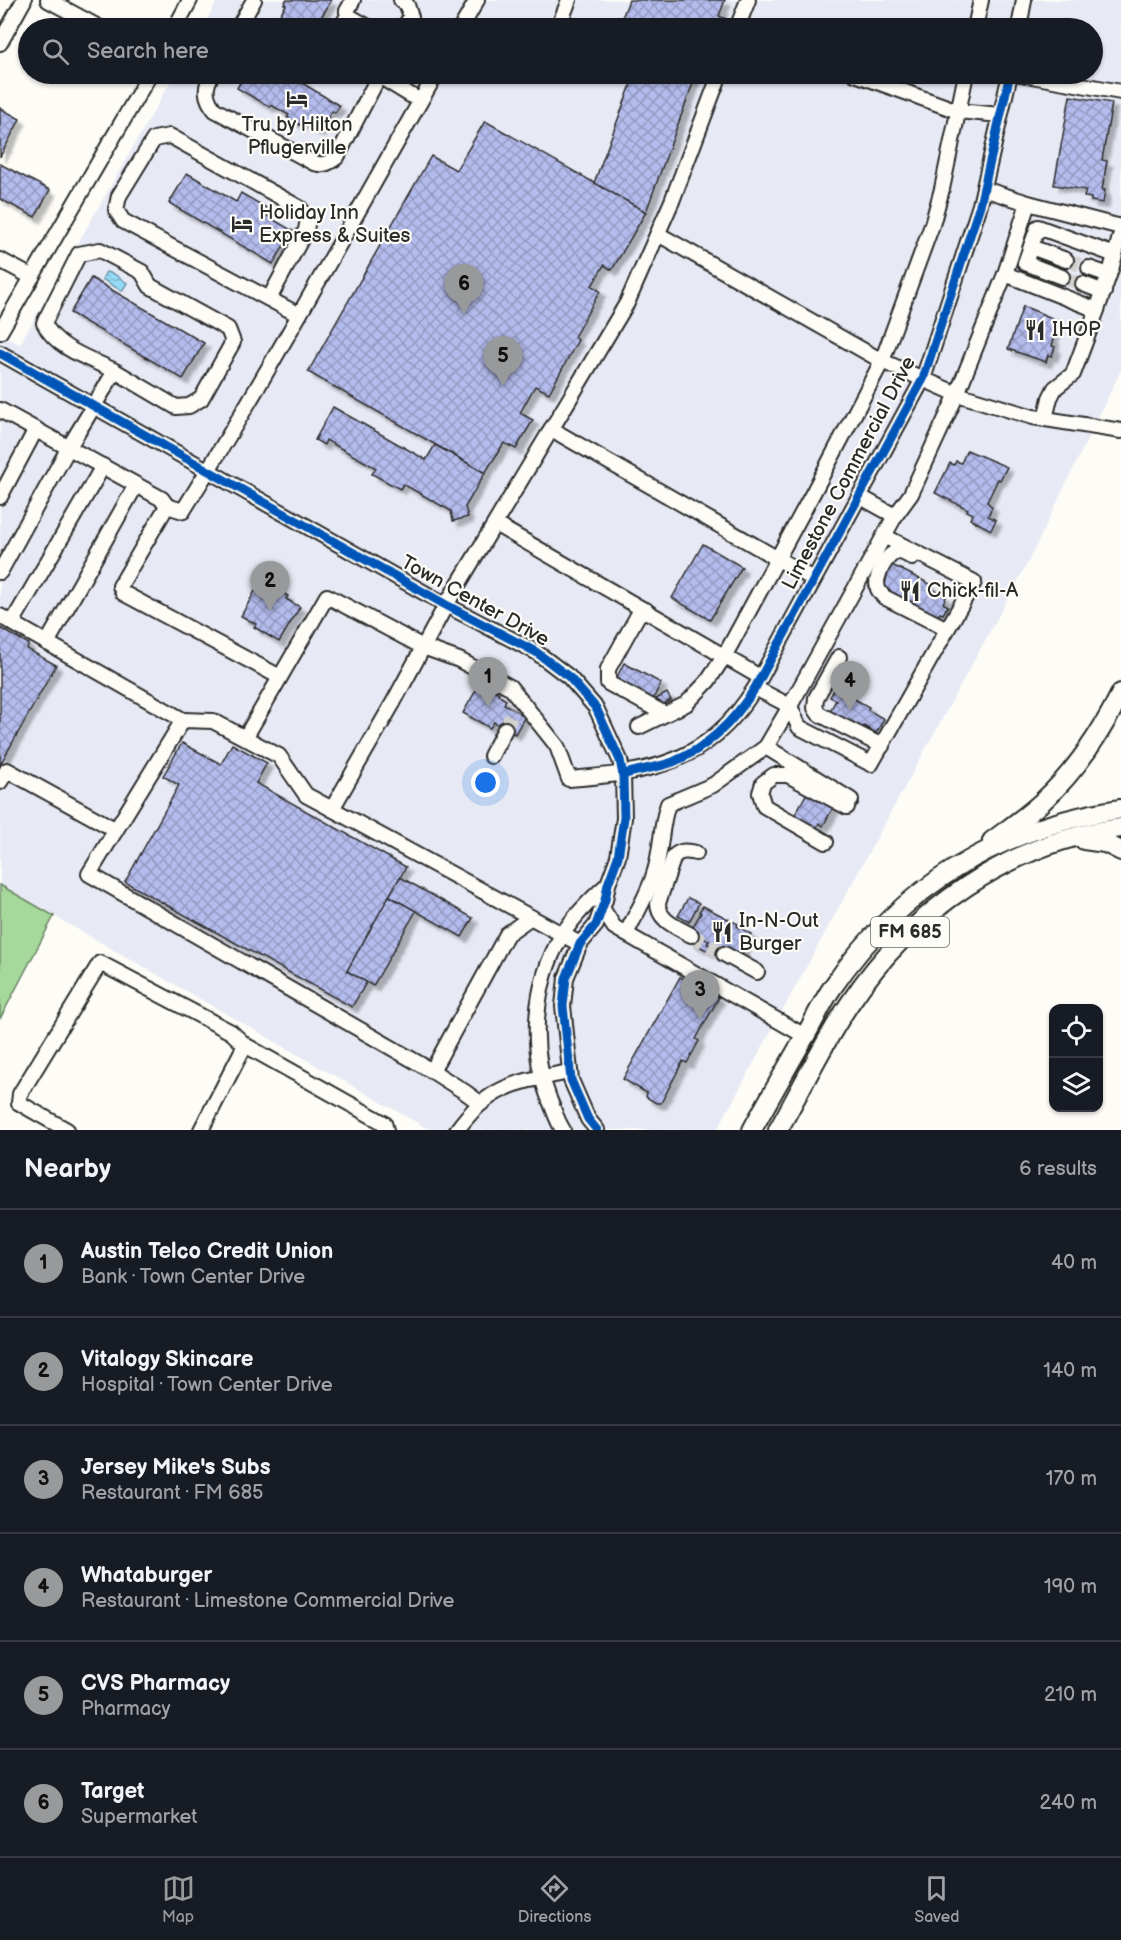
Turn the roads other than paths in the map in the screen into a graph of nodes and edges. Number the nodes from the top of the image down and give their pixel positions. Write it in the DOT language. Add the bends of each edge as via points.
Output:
graph roads {
  1 [pos="24,0"];
  2 [pos="48,0"];
  3 [pos="190,0"];
  4 [pos="254,0"];
  5 [pos="401,0"];
  6 [pos="477,0"];
  7 [pos="569,0"];
  8 [pos="748,0"];
  9 [pos="981,0"];
  10 [pos="1024,0"];
  11 [pos="74,6"];
  12 [pos="88,18"];
  13 [pos="180,18"];
  14 [pos="244,18"];
  15 [pos="410,18"];
  16 [pos="467,18"];
  17 [pos="562,18"];
  18 [pos="741,18"];
  19 [pos="977,18"];
  20 [pos="1020,18"];
  21 [pos="0,43"];
  22 [pos="144,84"];
  23 [pos="206,84"];
  24 [pos="374,84"];
  25 [pos="395,84"];
  26 [pos="430,84"];
  27 [pos="716,84"];
  28 [pos="883,84"];
  29 [pos="964,84"];
  30 [pos="1008,84"];
  31 [pos="1076,84"];
  32 [pos="1121,92"];
  33 [pos="420,100"];
  34 [pos="958,111"];
  35 [pos="1000,115"];
  36 [pos="984,189"];
  37 [pos="1028,203"];
  38 [pos="1121,227"];
  39 [pos="1121,233"];
  40 [pos="658,234"];
  41 [pos="1115,255"];
  42 [pos="0,260"];
  43 [pos="1064,268"];
  44 [pos="1005,274"];
  45 [pos="1086,276"];
  46 [pos="32,277"];
  47 [pos="1106,284"];
  48 [pos="269,299"];
  49 [pos="1097,310"];
  50 [pos="299,315"];
  51 [pos="0,332"];
  52 [pos="0,353"];
  53 [pos="882,360"];
  54 [pos="115,371"];
  55 [pos="923,379"];
  56 [pos="957,394"];
  57 [pos="94,405"];
  58 [pos="1,413"];
  59 [pos="1045,419"];
  60 [pos="36,429"];
  61 [pos="552,429"];
  62 [pos="1121,431"];
  63 [pos="69,447"];
  64 [pos="103,466"];
  65 [pos="209,470"];
  66 [pos="136,485"];
  67 [pos="859,496"];
  68 [pos="0,497"];
  69 [pos="167,506"];
  70 [pos="895,516"];
  71 [pos="495,524"];
  72 [pos="884,536"];
  73 [pos="777,558"];
  74 [pos="0,572"];
  75 [pos="813,579"];
  76 [pos="446,606"];
  77 [pos="960,607"];
  78 [pos="646,610"];
  79 [pos="6,620"];
  80 [pos="947,630"];
  81 [pos="46,643"];
  82 [pos="423,647"];
  83 [pos="725,655"];
  84 [pos="839,657"];
  85 [pos="280,677"];
  86 [pos="758,682"];
  87 [pos="1121,693"];
  88 [pos="790,706"];
  89 [pos="665,714"];
  90 [pos="183,720"];
  91 [pos="639,727"];
  92 [pos="505,729"];
  93 [pos="245,738"];
  94 [pos="882,746"];
  95 [pos="766,747"];
  96 [pos="491,756"];
  97 [pos="622,775"];
  98 [pos="0,782"];
  99 [pos="332,809"];
  100 [pos="1121,809"];
  101 [pos="1121,828"];
  102 [pos="116,830"];
  103 [pos="1071,838"];
  104 [pos="826,842"];
  105 [pos="1121,850"];
  106 [pos="696,853"];
  107 [pos="972,857"];
  108 [pos="608,884"];
  109 [pos="602,908"];
  110 [pos="531,917"];
  111 [pos="596,926"];
  112 [pos="620,931"];
  113 [pos="563,934"];
  114 [pos="691,935"];
  115 [pos="580,944"];
  116 [pos="724,954"];
  117 [pos="757,972"];
  118 [pos="805,1036"];
  119 [pos="245,1045"];
  120 [pos="432,1071"];
  121 [pos="570,1072"];
  122 [pos="542,1077"];
  123 [pos="480,1103"];
  124 [pos="67,1130"];
  125 [pos="201,1130"];
  126 [pos="386,1130"];
  127 [pos="457,1130"];
  128 [pos="563,1130"];
  129 [pos="597,1130"];
  130 [pos="752,1130"];
  131 [pos="778,1130"];
  1 -- 21 [label="street"];
  2 -- 11 [label="street"];
  3 -- 13 [label="street"];
  4 -- 14 [label="street"];
  5 -- 15 [label="street" via="411,11"];
  6 -- 16 [label="street"];
  7 -- 17 [label="street"];
  8 -- 18 [label="street"];
  9 -- 19 [label="street"];
  10 -- 20 [label="street"];
  11 -- 12 [label="street"];
  22 -- 46 [label="street"];
  23 -- 24 [label="street" via="208,101 215,110 321,165 337,157"];
  25 -- 33 [label="street"];
  26 -- 33 [label="street"];
  27 -- 40 [label="street"];
  28 -- 34 [label="street"];
  29 -- 34 [label="street"];
  30 -- 35 [label="street, Limestone Commercial Drive"];
  31 -- 32 [label="street"];
  33 -- 50 [label="street"];
  34 -- 35 [label="street"];
  34 -- 53 [label="street" via="932,225"];
  35 -- 36 [label="street, Limestone Commercial Drive"];
  36 -- 37 [label="street"];
  36 -- 55 [label="street, Limestone Commercial Drive"];
  37 -- 38 [label="street"];
  37 -- 44 [label="street"];
  39 -- 41 [label="street"];
  40 -- 53 [label="street"];
  40 -- 61 [label="street" via="627,303"];
  41 -- 43 [label="street" via="1038,227 1029,251"];
  41 -- 47 [label="street"];
  42 -- 46 [label="street"];
  44 -- 49 [label="street"];
  44 -- 56 [label="street"];
  45 -- 47 [label="street"];
  46 -- 51 [label="street"];
  47 -- 49 [label="street"];
  48 -- 48 [label="street" via="123,221 116,210 118,196 154,139 170,136 300,208 308,219 306,230"];
  48 -- 50 [label="street"];
  49 -- 59 [label="street" via="1073,374 1055,388"];
  50 -- 65 [label="street"];
  52 -- 57 [label="street, Town Center Drive"];
  53 -- 55 [label="street"];
  53 -- 73 [label="street"];
  54 -- 54 [label="street" via="176,406 189,406 201,399 233,342 228,329 150,286 142,272 100,250 79,254 44,323 48,333 63,345"];
  54 -- 57 [label="street"];
  55 -- 56 [label="street"];
  55 -- 67 [label="street, Limestone Commercial Drive"];
  56 -- 59 [label="street"];
  56 -- 70 [label="street" via="911,494"];
  57 -- 63 [label="street"];
  57 -- 65 [label="street, Town Center Drive"];
  58 -- 60 [label="street"];
  59 -- 62 [label="street"];
  60 -- 63 [label="street"];
  60 -- 68 [label="street"];
  61 -- 71 [label="street"];
  61 -- 73 [label="street"];
  63 -- 64 [label="street"];
  63 -- 74 [label="street"];
  64 -- 66 [label="street"];
  64 -- 79 [label="street"];
  65 -- 69 [label="street" via="183,511"];
  65 -- 76 [label="street, Town Center Drive"];
  66 -- 69 [label="street"];
  66 -- 81 [label="street"];
  67 -- 70 [label="street"];
  67 -- 75 [label="street, Limestone Commercial Drive"];
  69 -- 85 [label="street" via="120,586 123,593"];
  70 -- 72 [label="street"];
  71 -- 76 [label="street"];
  71 -- 78 [label="street"];
  72 -- 77 [label="street" via="974,582"];
  72 -- 88 [label="street"];
  73 -- 75 [label="street"];
  73 -- 83 [label="street"];
  75 -- 86 [label="street, Limestone Commercial Drive"];
  76 -- 82 [label="street"];
  76 -- 97 [label="street, Town Center Drive" via="536,652 569,677 596,708 620,760"];
  77 -- 80 [label="street"];
  77 -- 80 [label="street" via="956,582 903,553 892,554 884,564 877,580 884,597"];
  78 -- 83 [label="street"];
  78 -- 89 [label="street" via="638,615 606,678 608,683"];
  79 -- 81 [label="street"];
  80 -- 94 [label="street"];
  81 -- 90 [label="street"];
  82 -- 85 [label="street" via="327,596"];
  82 -- 97 [label="street, Limestone Commercial Drive" via="510,687 518,705 557,746 569,779"];
  82 -- 99 [label="street"];
  83 -- 86 [label="street"];
  83 -- 89 [label="street" via="686,704"];
  84 -- 94 [label="street" via="816,698 815,708 819,714"];
  85 -- 93 [label="street"];
  86 -- 88 [label="street"];
  86 -- 97 [label="street, Limestone Commercial Drive" via="723,730 696,751"];
  87 -- 107 [label="main road, FM 685" via="1107,721 1072,770 1043,801"];
  88 -- 94 [label="street" via="799,727 871,764"];
  88 -- 95 [label="street"];
  89 -- 91 [label="street"];
  90 -- 93 [label="street" via="213,721"];
  90 -- 102 [label="street"];
  92 -- 96 [label="street"];
  93 -- 99 [label="street" via="279,756 306,795"];
  95 -- 104 [label="street" via="849,803 788,775 774,775 763,783 760,793 764,806"];
  95 -- 112 [label="street" via="713,785 668,804 654,874"];
  97 -- 108 [label="street, Town Center Drive" via="624,818 618,857"];
  98 -- 102 [label="street" via="7,770"];
  99 -- 110 [label="street"];
  100 -- 107 [label="main road, FM 685" via="1065,820"];
  101 -- 103 [label="main road, FM 685 / FM 685"];
  102 -- 120 [label="street" via="89,874"];
  103 -- 105 [label="main road" via="1105,843"];
  103 -- 131 [label="main road, FM 685 / FM 685" via="981,878 904,937 850,1003"];
  106 -- 114 [label="street" via="687,850 674,856 658,903 662,919"];
  107 -- 118 [label="main road, FM 685 / FM 685" via="941,876 888,921 832,989"];
  108 -- 109 [label="street, Town Center Drive"];
  108 -- 113 [label="street, Town Center Drive" via="591,898"];
  109 -- 111 [label="street, Town Center Drive"];
  109 -- 112 [label="street"];
  110 -- 113 [label="street"];
  110 -- 120 [label="street" via="507,934"];
  111 -- 112 [label="street"];
  111 -- 115 [label="street, Town Center Drive"];
  112 -- 118 [label="street"];
  113 -- 115 [label="street"];
  113 -- 122 [label="street, Town Center Drive" via="543,981 537,1008"];
  115 -- 121 [label="street, Town Center Drive" via="566,978 563,1005"];
  116 -- 117 [label="street"];
  118 -- 130 [label="main road, FM 685 / FM 685"];
  119 -- 124 [label="street" via="231,1032 100,963 20,1094 19,1103"];
  119 -- 125 [label="street"];
  119 -- 126 [label="street" via="384,1123"];
  120 -- 123 [label="street"];
  121 -- 122 [label="street"];
  121 -- 129 [label="street, Town Center Drive" via="588,1119"];
  122 -- 123 [label="street" via="520,1081"];
  122 -- 128 [label="street, Town Center Drive"];
  123 -- 127 [label="street"];
}
